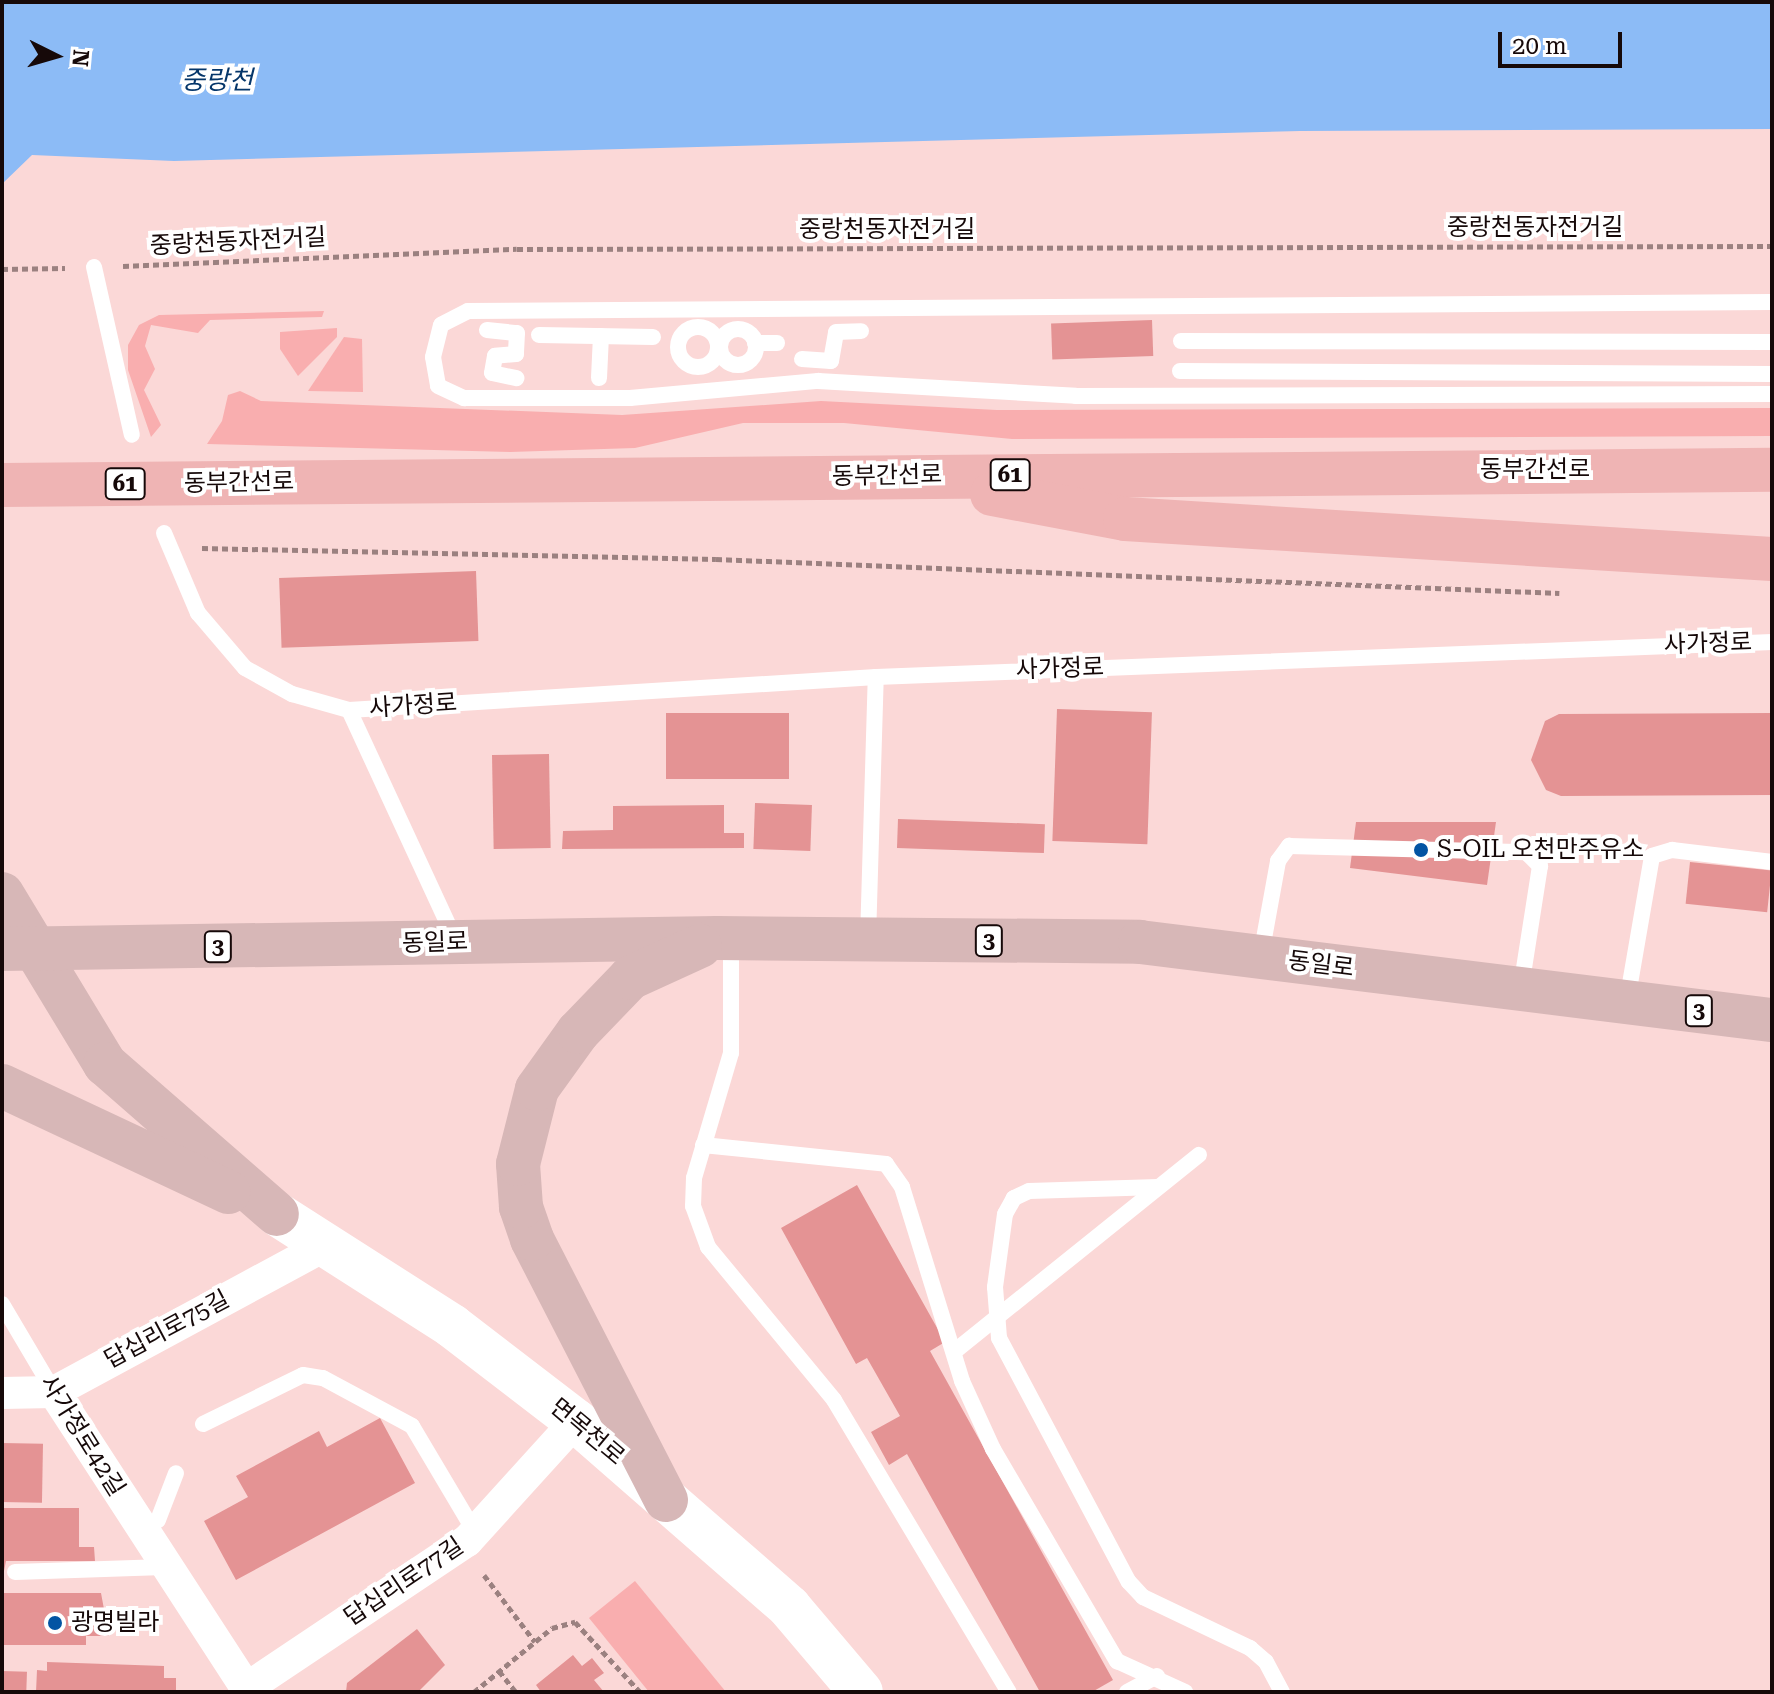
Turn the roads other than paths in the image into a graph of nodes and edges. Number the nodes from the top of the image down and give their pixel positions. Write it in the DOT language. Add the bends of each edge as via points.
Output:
graph roads {
  1 [pos="94,267"];
  2 [pos="1772,302"];
  3 [pos="487,330"];
  4 [pos="861,331"];
  5 [pos="539,335"];
  6 [pos="601,336"];
  7 [pos="653,337"];
  8 [pos="1181,341"];
  9 [pos="1772,342"];
  10 [pos="755,343"];
  11 [pos="777,343"];
  12 [pos="802,359"];
  13 [pos="1180,371"];
  14 [pos="1306,372"];
  15 [pos="1674,373"];
  16 [pos="1772,374"];
  17 [pos="516,378"];
  18 [pos="599,378"];
  19 [pos="1772,394"];
  20 [pos="1674,395"];
  21 [pos="1306,397"];
  22 [pos="132,435"];
  23 [pos="1772,470"];
  24 [pos="891,476"];
  25 [pos="2,485"];
  26 [pos="166,540"];
  27 [pos="1772,559"];
  28 [pos="1772,642"];
  29 [pos="876,677"];
  30 [pos="349,710"];
  31 [pos="1772,862"];
  32 [pos="2,894"];
  33 [pos="724,938"];
  34 [pos="868,939"];
  35 [pos="445,943"];
  36 [pos="2,949"];
  37 [pos="1260,957"];
  38 [pos="1521,989"];
  39 [pos="1626,1003"];
  40 [pos="1772,1020"];
  41 [pos="2,1086"];
  42 [pos="703,1145"];
  43 [pos="1199,1155"];
  44 [pos="1158,1187"];
  45 [pos="277,1214"];
  46 [pos="326,1245"];
  47 [pos="2,1304"];
  48 [pos="955,1351"];
  49 [pos="54,1392"];
  50 [pos="2,1393"];
  51 [pos="576,1421"];
  52 [pos="203,1424"];
  53 [pos="176,1473"];
  54 [pos="666,1500"];
  55 [pos="142,1531"];
  56 [pos="475,1532"];
  57 [pos="164,1567"];
  58 [pos="15,1572"];
  59 [pos="1157,1676"];
  60 [pos="248,1690"];
  61 [pos="861,1692"];
  62 [pos="1009,1692"];
  63 [pos="1127,1692"];
  64 [pos="1185,1692"];
  65 [pos="1282,1692"];
  1 -- 22 [label="lane"];
  2 -- 21 [label="lane" via="468,311 441,325 433,357 438,386 464,398 630,398 818,381 1037,396"];
  3 -- 17 [label="lane" via="517,333 516,354 495,356 492,373"];
  4 -- 12 [label="lane" via="836,332 831,361"];
  5 -- 6 [label="lane"];
  6 -- 7 [label="lane"];
  6 -- 18 [label="lane"];
  8 -- 9 [label="lane"];
  10 -- 10 [label="lane" via="750,360 738,365 727,361 719,345 724,335 739,328"];
  10 -- 11 [label="lane"];
  13 -- 14 [label="lane"];
  14 -- 15 [label="lane"];
  14 -- 21 [label="lane"];
  15 -- 16 [label="lane"];
  15 -- 20 [label="lane"];
  19 -- 20 [label="lane"];
  20 -- 21 [label="lane"];
  23 -- 24 [label="highway, 동부간선로 / 61"];
  24 -- 25 [label="highway, 동부간선로 / 61"];
  24 -- 27 [label="highway" via="1125,519"];
  26 -- 30 [label="lane, 사가정로" via="198,613 245,668 292,694"];
  28 -- 29 [label="lane, 사가정로"];
  29 -- 30 [label="lane, 사가정로"];
  29 -- 34 [label="lane"];
  30 -- 35 [label="lane, 사가정로"];
  31 -- 39 [label="lane" via="1672,850 1652,856"];
  32 -- 45 [label="main road" via="105,1064"];
  33 -- 34 [label="main road, 동일로 / 3"];
  33 -- 35 [label="main road, 동일로 / 3"];
  33 -- 42 [label="lane" via="731,1053"];
  33 -- 54 [label="main road" via="630,978 578,1032 537,1089 518,1164 532,1239"];
  34 -- 37 [label="main road, 동일로 / 3" via="1140,942"];
  35 -- 36 [label="main road, 동일로 / 3"];
  37 -- 38 [label="main road, 동일로 / 3"];
  37 -- 38 [label="lane" via="1278,861 1289,846 1526,852 1540,866"];
  38 -- 39 [label="main road, 동일로 / 3"];
  39 -- 40 [label="main road, 동일로 / 3"];
  41 -- 45 [label="main road"];
  42 -- 48 [label="lane" via="886,1164 902,1187"];
  42 -- 62 [label="lane" via="693,1206 708,1247 834,1400"];
  43 -- 44 [label="lane"];
  44 -- 48 [label="lane"];
  44 -- 65 [label="lane" via="1029,1191 1014,1198 1005,1214 995,1287 999,1338 1129,1582 1143,1597 1250,1648 1266,1662"];
  45 -- 46 [label="main road, 면목천로"];
  46 -- 49 [label="street, 답십리로75길"];
  46 -- 51 [label="main road, 면목천로" via="452,1326"];
  47 -- 49 [label="lane, 사가정로42길"];
  48 -- 59 [label="lane" via="993,1449 1117,1661"];
  49 -- 50 [label="street, 답십리로75길"];
  49 -- 55 [label="street, 사가정로42길"];
  51 -- 54 [label="main road, 면목천로"];
  51 -- 56 [label="street, 답십리로77길"];
  52 -- 56 [label="lane" via="303,1375 323,1378 412,1426"];
  53 -- 55 [label="lane" via="158,1520"];
  54 -- 61 [label="main road, 면목천로" via="789,1607"];
  55 -- 57 [label="street, 사가정로42길"];
  56 -- 60 [label="street, 답십리로77길"];
  57 -- 58 [label="lane"];
  57 -- 60 [label="street, 사가정로42길"];
  59 -- 63 [label="lane"];
  59 -- 64 [label="lane"];
}
